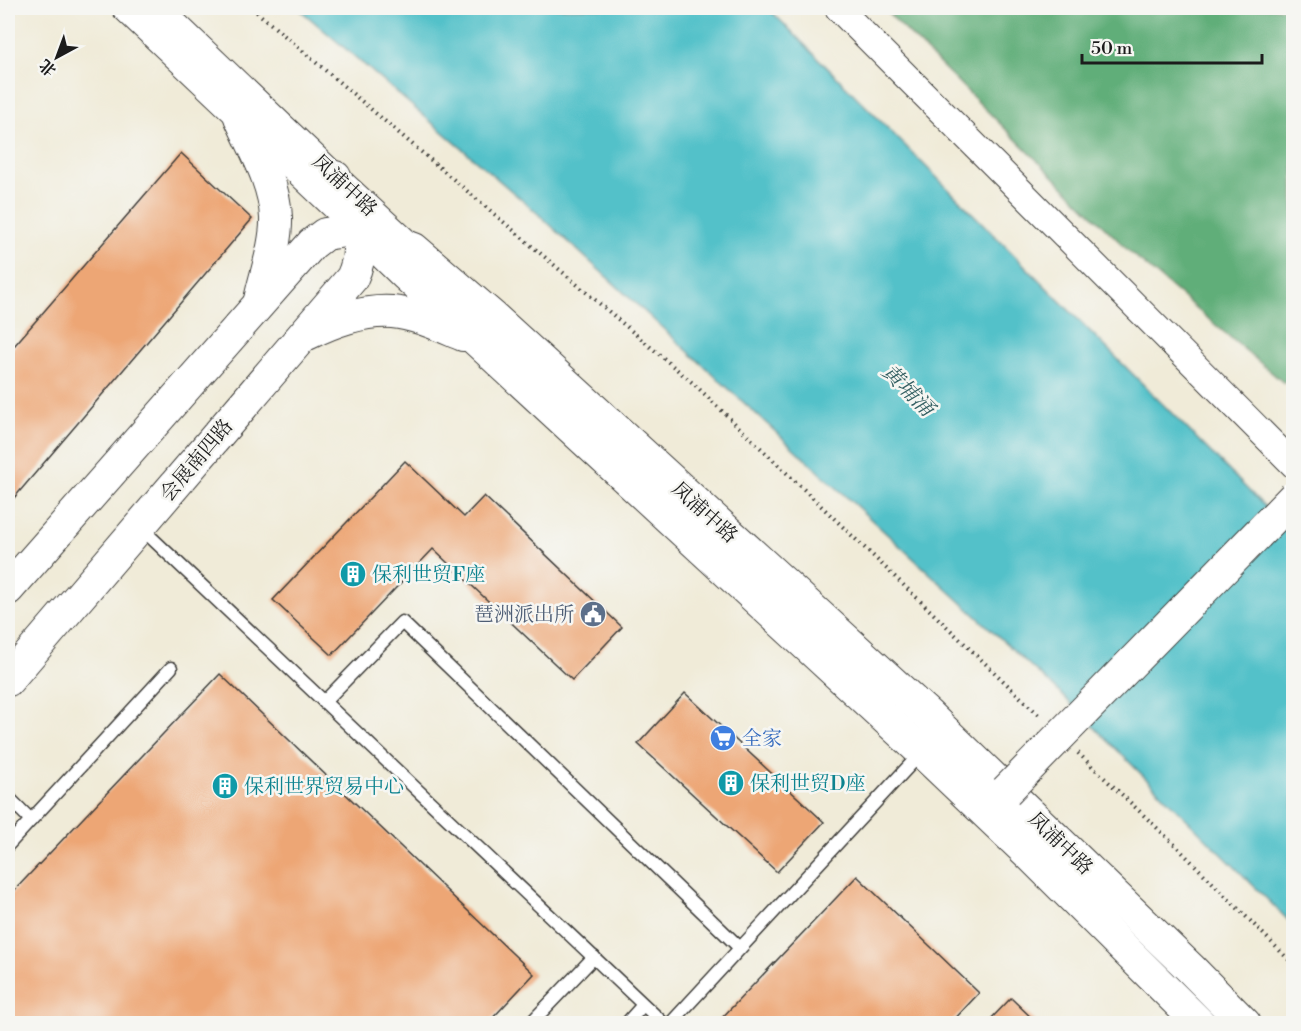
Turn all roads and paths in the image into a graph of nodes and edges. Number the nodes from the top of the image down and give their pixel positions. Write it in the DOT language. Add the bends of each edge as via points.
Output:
graph roads {
  1 [pos="124,8"];
  2 [pos="158,8"];
  3 [pos="252,8"];
  4 [pos="838,8"];
  5 [pos="240,117"];
  6 [pos="335,177"];
  7 [pos="358,229"];
  8 [pos="414,249"];
  9 [pos="260,301"];
  10 [pos="301,337"];
  11 [pos="478,340"];
  12 [pos="1293,465"];
  13 [pos="1293,496"];
  14 [pos="140,527"];
  15 [pos="8,589"];
  16 [pos="171,668"];
  17 [pos="8,680"];
  18 [pos="324,702"];
  19 [pos="1045,721"];
  20 [pos="1071,746"];
  21 [pos="922,752"];
  22 [pos="1006,791"];
  23 [pos="8,797"];
  24 [pos="31,819"];
  25 [pos="8,845"];
  26 [pos="740,948"];
  27 [pos="594,957"];
  28 [pos="1293,965"];
  29 [pos="644,1005"];
  30 [pos="530,1023"];
  31 [pos="626,1023"];
  32 [pos="663,1023"];
  33 [pos="670,1023"];
  34 [pos="1200,1023"];
  35 [pos="1245,1023"];
  1 -- 5 [label="street, 凤浦中路"];
  2 -- 6 [label="street, 凤浦中路"];
  3 -- 19 [label="path" via="693,384"];
  4 -- 12 [label="street"];
  5 -- 7 [label="street, 凤浦中路"];
  5 -- 9 [label="street" via="266,176 276,219"];
  6 -- 7 [label="street, 会展南四路"];
  6 -- 8 [label="street, 凤浦中路"];
  7 -- 8 [label="street"];
  7 -- 9 [label="street" via="325,234"];
  7 -- 10 [label="street, 会展南四路" via="360,261 352,278"];
  7 -- 11 [label="street, 凤浦中路"];
  8 -- 22 [label="street, 凤浦中路" via="927,714"];
  9 -- 15 [label="street"];
  10 -- 11 [label="street" via="333,321 392,312"];
  10 -- 14 [label="street, 会展南四路"];
  11 -- 21 [label="street, 凤浦中路"];
  13 -- 22 [label="street, bridge"];
  14 -- 17 [label="street, 会展南四路"];
  14 -- 18 [label="lane"];
  16 -- 24 [label="lane"];
  18 -- 26 [label="lane" via="402,622"];
  18 -- 27 [label="lane"];
  20 -- 28 [label="path"];
  21 -- 26 [label="lane"];
  21 -- 34 [label="street, 凤浦中路"];
  22 -- 35 [label="street, 凤浦中路"];
  23 -- 24 [label="lane"];
  24 -- 25 [label="lane"];
  26 -- 33 [label="lane"];
  27 -- 29 [label="lane"];
  27 -- 30 [label="lane"];
  29 -- 31 [label="lane"];
  29 -- 32 [label="lane"];
}
